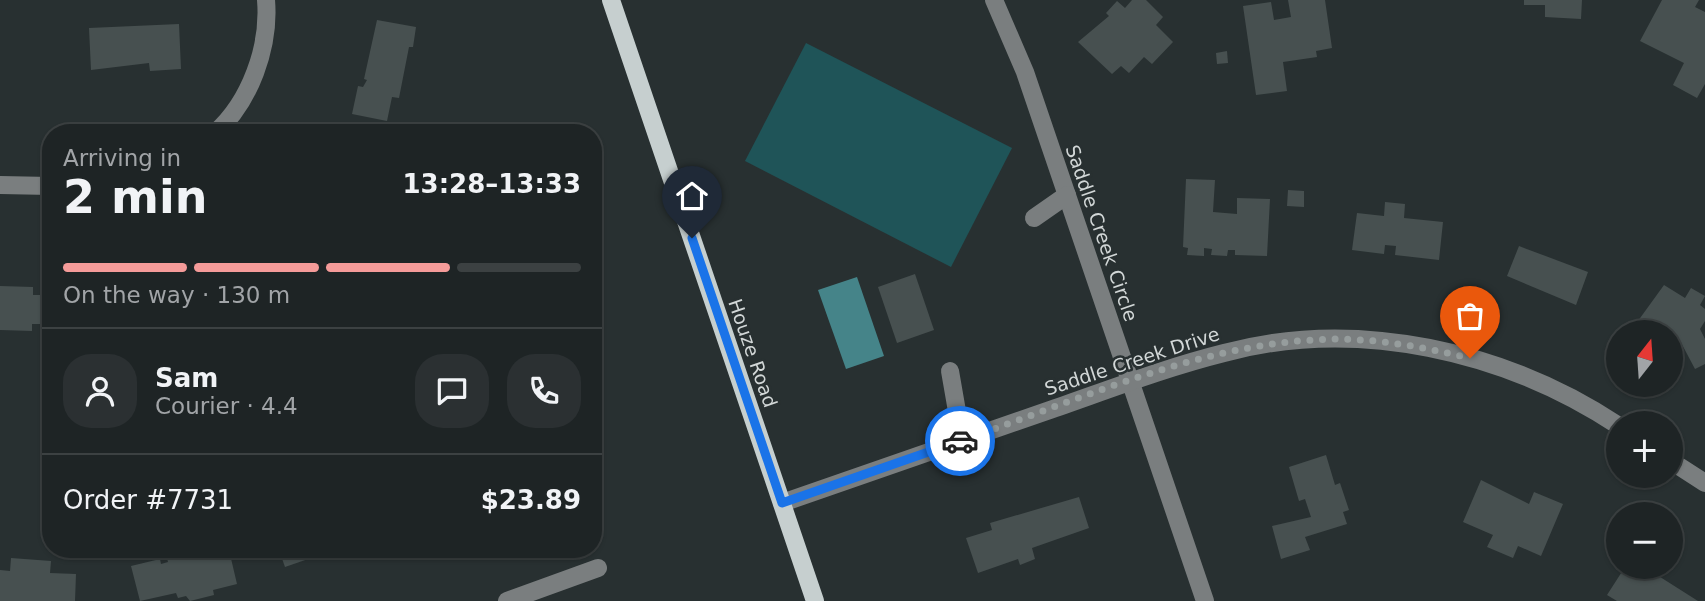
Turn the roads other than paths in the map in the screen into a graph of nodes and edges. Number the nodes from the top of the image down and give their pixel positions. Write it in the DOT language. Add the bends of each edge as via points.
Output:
graph roads {
  1 [pos="266,0"];
  2 [pos="611,0"];
  3 [pos="994,0"];
  4 [pos="225,124"];
  5 [pos="0,185"];
  6 [pos="42,186"];
  7 [pos="1067,195"];
  8 [pos="1034,218"];
  9 [pos="950,371"];
  10 [pos="1131,382"];
  11 [pos="1606,419"];
  12 [pos="962,440"];
  13 [pos="1683,469"];
  14 [pos="1705,483"];
  15 [pos="782,503"];
  16 [pos="598,568"];
  17 [pos="507,601"];
  18 [pos="815,601"];
  19 [pos="1205,601"];
  1 -- 4 [label="street" via="264,44 249,88"];
  2 -- 15 [label="main road, Houze Road"];
  3 -- 7 [label="street, Saddle Creek Circle" via="1025,72"];
  5 -- 6 [label="street"];
  7 -- 8 [label="street"];
  7 -- 10 [label="street, Saddle Creek Circle"];
  9 -- 12 [label="street"];
  10 -- 11 [label="street, Saddle Creek Drive" via="1226,352 1311,340 1363,340 1406,344 1491,363 1547,385"];
  10 -- 12 [label="street, Saddle Creek Drive"];
  10 -- 19 [label="street, Saddle Creek Circle"];
  12 -- 15 [label="street, Saddle Creek Drive"];
  13 -- 14 [label="street"];
  15 -- 18 [label="main road, Houze Road"];
  16 -- 17 [label="street"];
}
